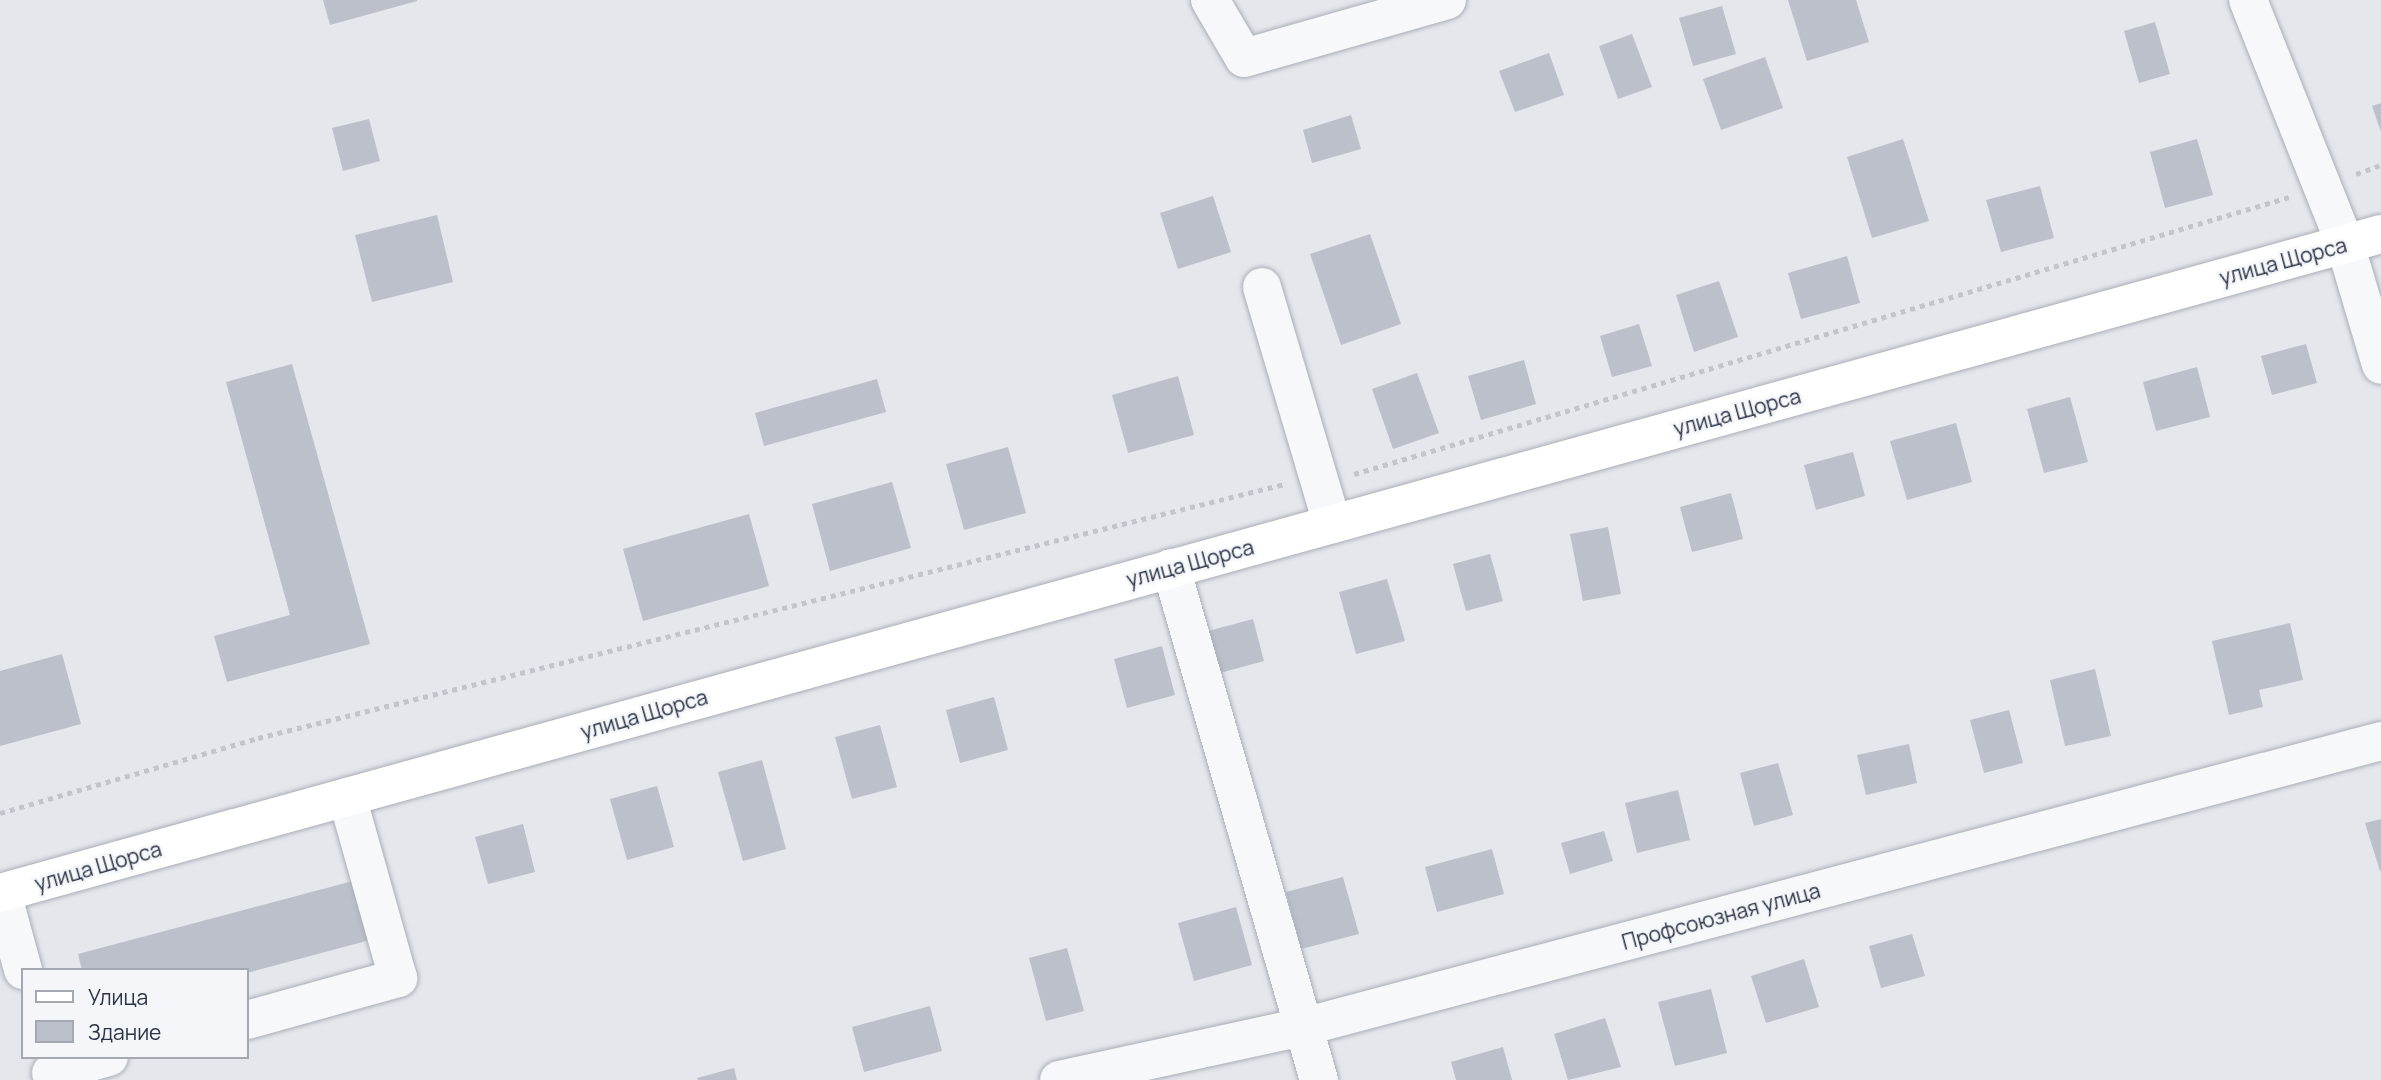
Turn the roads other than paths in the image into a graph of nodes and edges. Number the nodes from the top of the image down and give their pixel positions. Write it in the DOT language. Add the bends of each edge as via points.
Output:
graph roads {
  1 [pos="1210,0"];
  2 [pos="1447,0"];
  3 [pos="2248,0"];
  4 [pos="2381,234"];
  5 [pos="2345,244"];
  6 [pos="1262,287"];
  7 [pos="2381,365"];
  8 [pos="1332,523"];
  9 [pos="1171,568"];
  10 [pos="2381,741"];
  11 [pos="347,797"];
  12 [pos="1,893"];
  13 [pos="22,968"];
  14 [pos="248,1020"];
  15 [pos="1303,1027"];
  16 [pos="99,1059"];
  17 [pos="41,1070"];
  18 [pos="1059,1080"];
  19 [pos="1318,1080"];
  1 -- 2 [label="street" via="1244,58"];
  3 -- 5 [label="street"];
  4 -- 5 [label="main road, улица Щорса"];
  5 -- 7 [label="street"];
  5 -- 8 [label="main road, улица Щорса"];
  6 -- 8 [label="street"];
  8 -- 9 [label="main road, улица Щорса"];
  9 -- 11 [label="main road, улица Щорса"];
  9 -- 15 [label="street"];
  10 -- 15 [label="street, Профсоюзная улица"];
  11 -- 12 [label="main road, улица Щорса"];
  11 -- 14 [label="street" via="398,978"];
  12 -- 13 [label="street"];
  15 -- 18 [label="street, Профсоюзная улица"];
  15 -- 19 [label="street"];
  16 -- 17 [label="street"];
}
